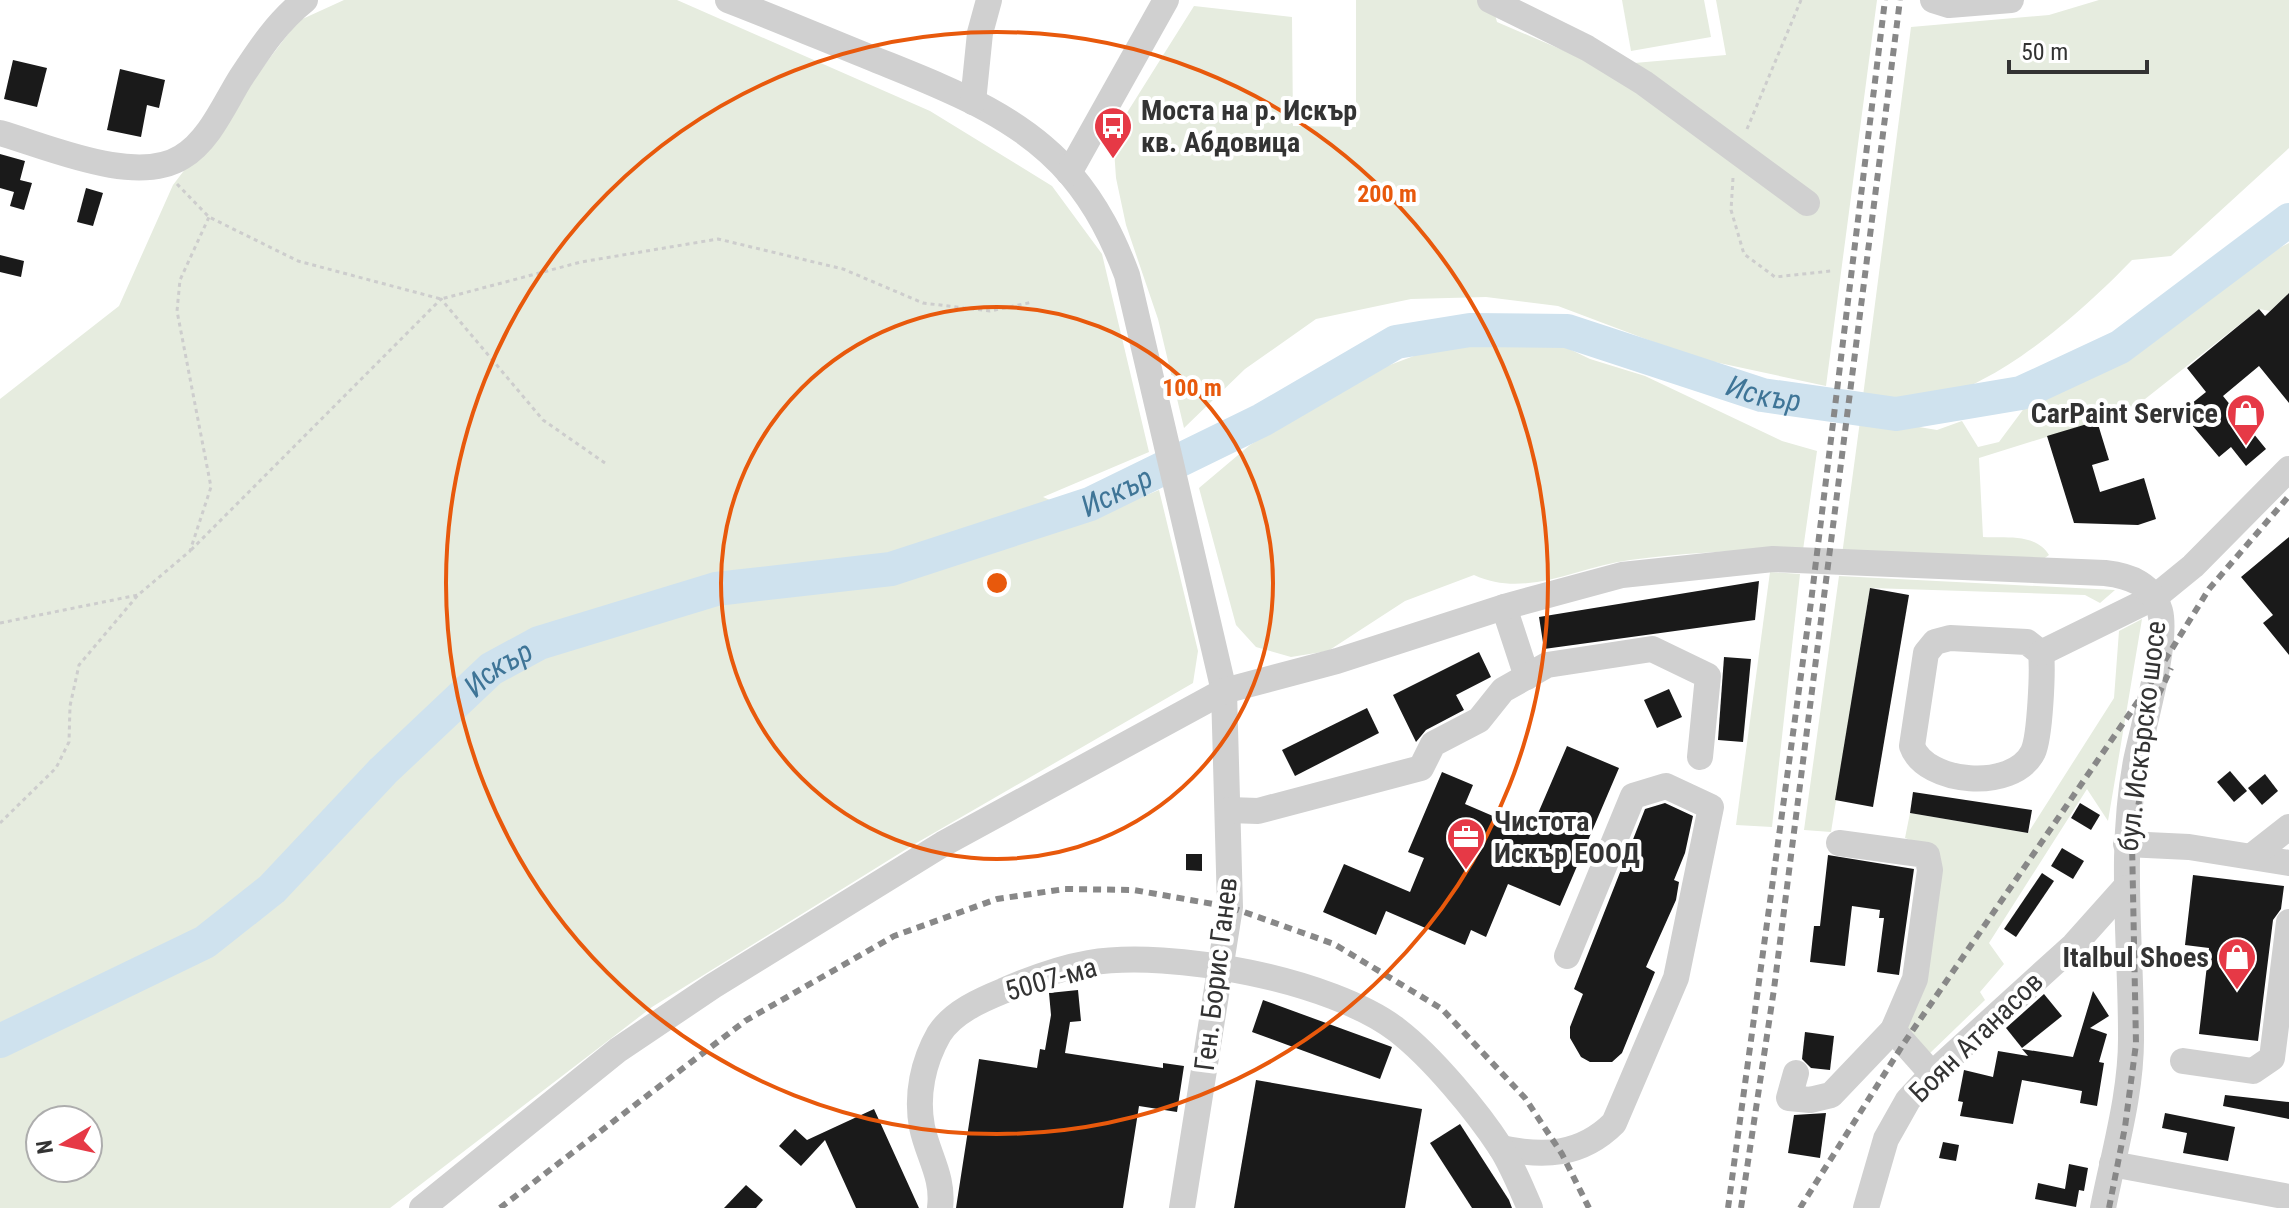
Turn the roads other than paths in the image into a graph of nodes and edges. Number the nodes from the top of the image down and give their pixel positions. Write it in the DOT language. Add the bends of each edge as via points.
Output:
graph roads {
  1 [pos="305,0"];
  2 [pos="728,0"];
  3 [pos="989,0"];
  4 [pos="1166,0"];
  5 [pos="1490,0"];
  6 [pos="1933,0"];
  7 [pos="2011,0"];
  8 [pos="973,102"];
  9 [pos="0,133"];
  10 [pos="1069,173"];
  11 [pos="1807,203"];
  12 [pos="2289,469"];
  13 [pos="2155,597"];
  14 [pos="1504,607"];
  15 [pos="2041,653"];
  16 [pos="1527,677"];
  17 [pos="1224,691"];
  18 [pos="1700,757"];
  19 [pos="1229,810"];
  20 [pos="2289,827"];
  21 [pos="1839,843"];
  22 [pos="2126,844"];
  23 [pos="2252,856"];
  24 [pos="2289,863"];
  25 [pos="2125,888"];
  26 [pos="2289,922"];
  27 [pos="1567,956"];
  28 [pos="1220,968"];
  29 [pos="1893,1030"];
  30 [pos="2183,1061"];
  31 [pos="1796,1073"];
  32 [pos="1932,1074"];
  33 [pos="1501,1148"];
  34 [pos="2112,1164"];
  35 [pos="2289,1197"];
  36 [pos="422,1208"];
  37 [pos="940,1208"];
  38 [pos="1182,1208"];
  39 [pos="1530,1208"];
  40 [pos="1866,1208"];
  41 [pos="2103,1208"];
  1 -- 9 [label="street" via="283,17 203,138 184,157 138,169"];
  2 -- 8 [label="street, Ген. Борис Ганев"];
  3 -- 8 [label="street"];
  4 -- 10 [label="street"];
  5 -- 11 [label="street" via="1632,76"];
  6 -- 7 [label="street" via="1949,5"];
  8 -- 10 [label="street, Ген. Борис Ганев" via="1016,127"];
  10 -- 17 [label="street, Ген. Борис Ганев" via="1112,235 1139,324"];
  12 -- 13 [label="street"];
  13 -- 14 [label="street" via="2143,584 2105,573 1773,559 1622,575"];
  13 -- 15 [label="street"];
  13 -- 22 [label="street, бул. Искърско шосе" via="2162,629"];
  14 -- 16 [label="street"];
  14 -- 17 [label="street"];
  15 -- 15 [label="street" via="2027,642 1935,642 1926,653 1912,746 1916,759 1926,767 1981,780 2021,767 2033,751"];
  16 -- 18 [label="street" via="1547,665 1652,649 1708,676"];
  16 -- 19 [label="street" via="1503,690 1479,720 1433,744 1421,768 1258,811"];
  17 -- 19 [label="street, Ген. Борис Ганев"];
  17 -- 36 [label="street" via="943,844 713,986 618,1050"];
  19 -- 28 [label="street, Ген. Борис Ганев" via="1230,907"];
  20 -- 23 [label="street"];
  21 -- 29 [label="street" via="1927,855 1930,870 1915,979"];
  22 -- 23 [label="street"];
  22 -- 25 [label="street, бул. Искърско шосе"];
  23 -- 24 [label="street"];
  25 -- 32 [label="street, Боян Атанасов" via="2074,945"];
  25 -- 34 [label="street, бул. Искърско шосе" via="2131,1037"];
  26 -- 30 [label="street" via="2272,1058 2253,1071"];
  27 -- 33 [label="street" via="1633,796 1666,786 1711,807 1676,978 1614,1123 1602,1135 1562,1154"];
  28 -- 33 [label="street, 5007-ма" via="1304,986 1356,1004 1399,1031"];
  28 -- 37 [label="street, 5007-ма" via="1161,961 1091,962 1029,979 961,1013 941,1032 921,1074 922,1126 943,1187"];
  28 -- 38 [label="street, Ген. Борис Ганев"];
  29 -- 31 [label="street" via="1831,1095 1789,1098"];
  29 -- 32 [label="street"];
  32 -- 40 [label="street, Боян Атанасов" via="1895,1119"];
  33 -- 39 [label="street, 5007-ма"];
  34 -- 35 [label="street"];
  34 -- 41 [label="street, бул. Искърско шосе"];
}
